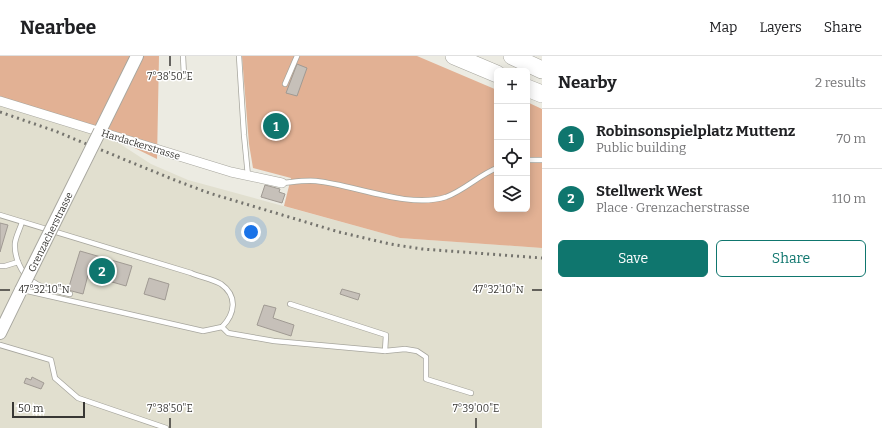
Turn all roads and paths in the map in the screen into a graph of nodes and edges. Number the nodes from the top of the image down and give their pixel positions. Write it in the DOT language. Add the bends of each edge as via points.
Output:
graph roads {
  1 [pos="137,56"];
  2 [pos="183,56"];
  3 [pos="239,56"];
  4 [pos="297,56"];
  5 [pos="454,56"];
  6 [pos="512,56"];
  7 [pos="542,70"];
  8 [pos="494,73"];
  9 [pos="184,76"];
  10 [pos="285,84"];
  11 [pos="530,89"];
  12 [pos="542,94"];
  13 [pos="0,101"];
  14 [pos="100,131"];
  15 [pos="530,160"];
  16 [pos="542,160"];
  17 [pos="494,170"];
  18 [pos="248,176"];
  19 [pos="282,182"];
  20 [pos="0,215"];
  21 [pos="22,222"];
  22 [pos="18,262"];
  23 [pos="0,266"];
  24 [pos="21,290"];
  25 [pos="70,294"];
  26 [pos="290,304"];
  27 [pos="222,327"];
  28 [pos="0,333"];
  29 [pos="0,345"];
  30 [pos="385,351"];
  31 [pos="471,393"];
  32 [pos="166,428"];
  1 -- 14 [label="street, Grenzacherstrasse"];
  2 -- 9 [label="lane"];
  3 -- 18 [label="lane"];
  4 -- 10 [label="lane"];
  5 -- 8 [label="highway"];
  6 -- 7 [label="highway"];
  11 -- 12 [label="highway"];
  13 -- 14 [label="street, Hardackerstrasse"];
  14 -- 18 [label="street, Hardackerstrasse"];
  14 -- 24 [label="street, Grenzacherstrasse, bridge"];
  15 -- 16 [label="lane"];
  17 -- 19 [label="lane" via="446,197 426,201 315,181"];
  18 -- 19 [label="street, Hardackerstrasse"];
  20 -- 21 [label="lane"];
  21 -- 22 [label="lane" via="15,243"];
  21 -- 27 [label="lane" via="220,284 231,296 233,305"];
  22 -- 23 [label="lane"];
  22 -- 25 [label="lane" via="32,281"];
  24 -- 27 [label="lane" via="203,331"];
  24 -- 28 [label="street, Grenzacherstrasse"];
  26 -- 30 [label="lane" via="386,335"];
  27 -- 30 [label="lane" via="228,334 274,341"];
  29 -- 32 [label="lane" via="51,360 55,378 78,398"];
  30 -- 31 [label="lane" via="417,350 426,357 426,379"];
}
